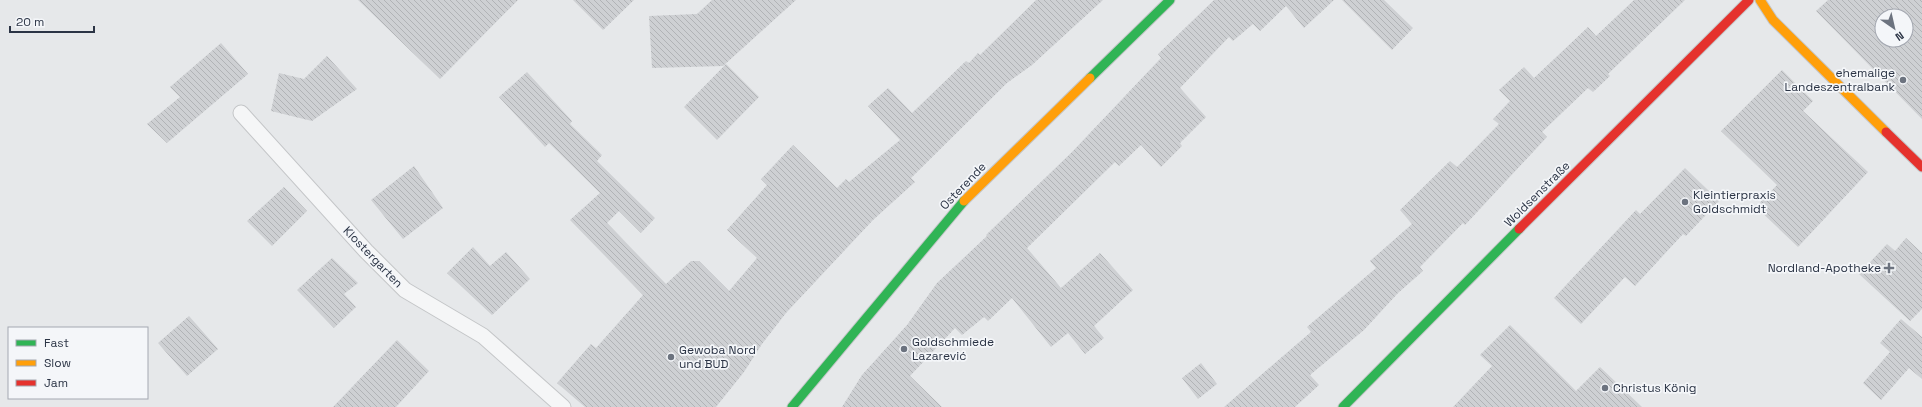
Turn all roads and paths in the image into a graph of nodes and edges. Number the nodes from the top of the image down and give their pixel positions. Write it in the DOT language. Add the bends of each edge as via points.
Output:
graph roads {
  1 [pos="1170,0"];
  2 [pos="1749,0"];
  3 [pos="1760,0"];
  4 [pos="241,113"];
  5 [pos="1922,167"];
  6 [pos="563,407"];
  7 [pos="792,407"];
  8 [pos="1343,407"];
  1 -- 7 [label="main road, Osterende" via="961,204"];
  2 -- 8 [label="main road, Woldsenstraße"];
  3 -- 5 [label="main road" via="1773,20"];
  4 -- 6 [label="lane, Klostergarten" via="366,251 405,290 483,336"];
}
